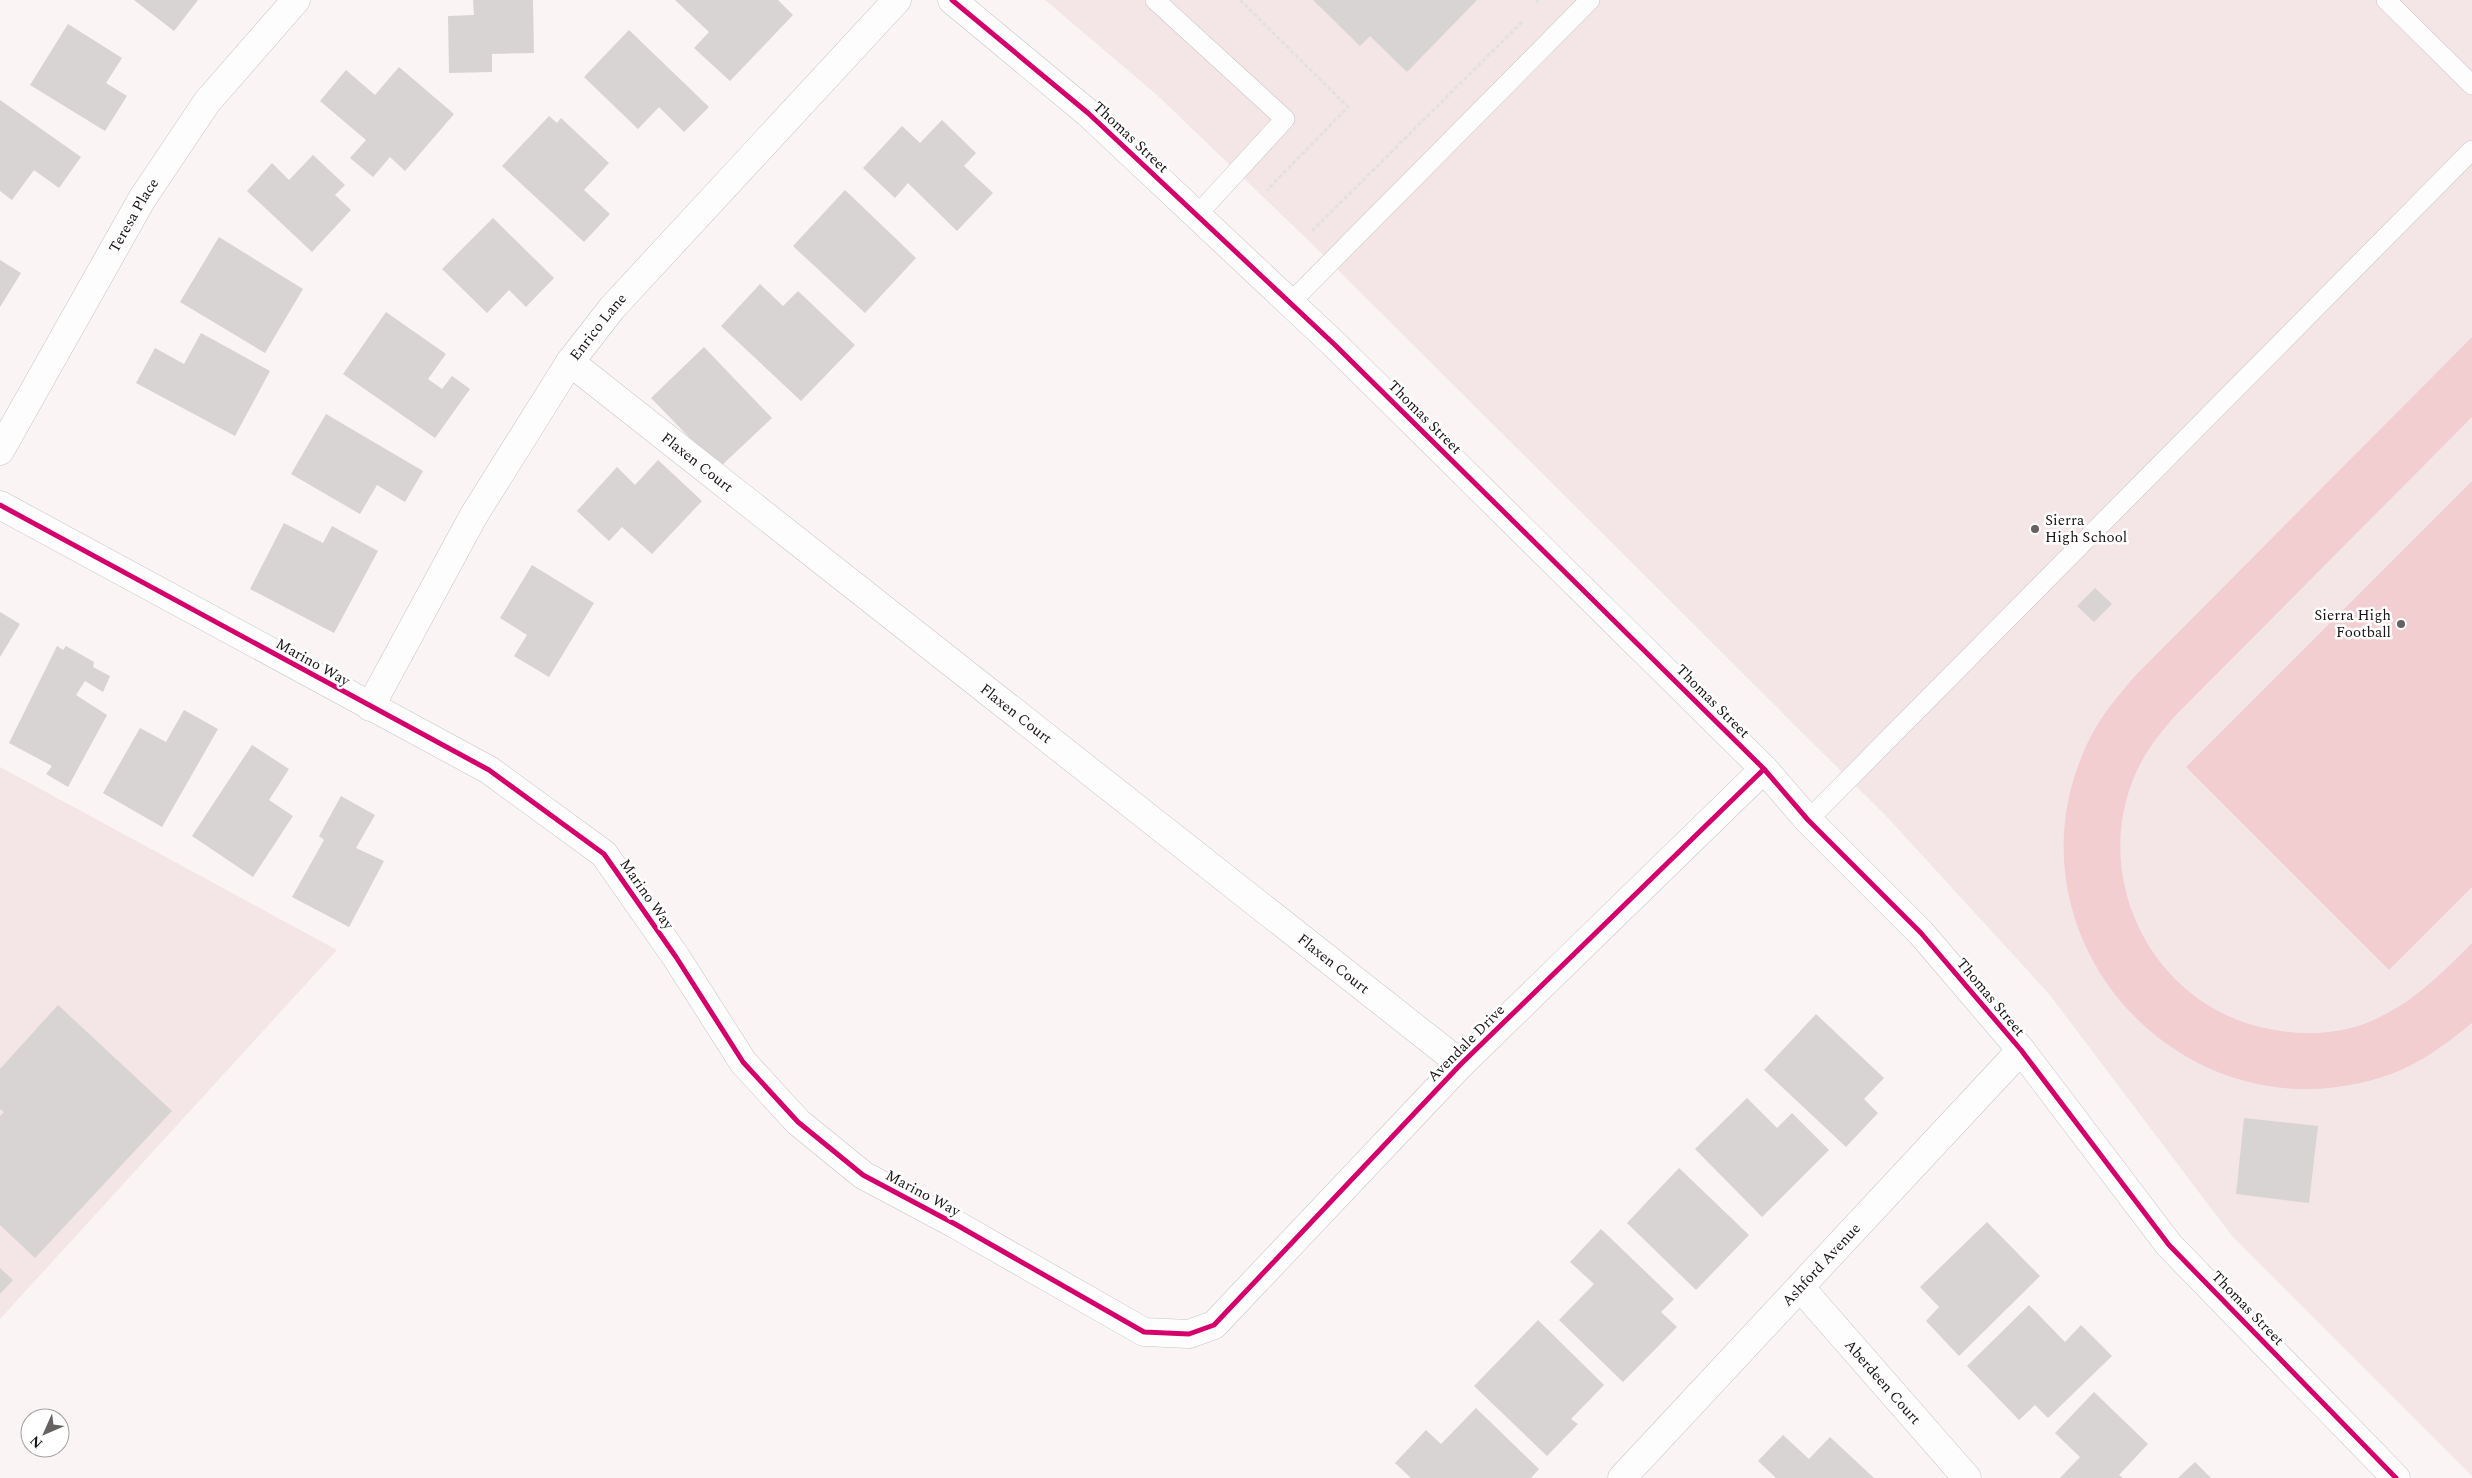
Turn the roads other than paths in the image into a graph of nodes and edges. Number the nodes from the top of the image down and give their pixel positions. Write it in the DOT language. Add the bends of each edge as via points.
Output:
graph roads {
  1 [pos="296,0"];
  2 [pos="896,0"];
  3 [pos="952,0"];
  4 [pos="1155,0"];
  5 [pos="1590,0"];
  6 [pos="2386,0"];
  7 [pos="2472,85"];
  8 [pos="2472,150"];
  9 [pos="1197,215"];
  10 [pos="1290,303"];
  11 [pos="570,362"];
  12 [pos="0,451"];
  13 [pos="0,505"];
  14 [pos="370,707"];
  15 [pos="1764,769"];
  16 [pos="1808,820"];
  17 [pos="2021,1050"];
  18 [pos="1461,1064"];
  19 [pos="1800,1287"];
  20 [pos="1189,1334"];
  21 [pos="1622,1478"];
  22 [pos="1966,1478"];
  23 [pos="2396,1478"];
  1 -- 12 [label="street, Teresa Place" via="207,102 142,199"];
  2 -- 11 [label="street, Enrico Lane" via="612,308"];
  3 -- 9 [label="street, Thomas Street" via="1088,113"];
  4 -- 9 [label="lane" via="1285,119"];
  5 -- 10 [label="lane"];
  6 -- 7 [label="lane"];
  8 -- 16 [label="lane"];
  9 -- 10 [label="street, Thomas Street"];
  10 -- 15 [label="street, Thomas Street"];
  11 -- 14 [label="street, Enrico Lane" via="474,515"];
  11 -- 18 [label="street, Flaxen Court"];
  13 -- 14 [label="street, Marino Way"];
  14 -- 20 [label="street, Marino Way" via="489,770 604,854 676,957 743,1062 798,1122 863,1175 1144,1332"];
  15 -- 16 [label="street, Thomas Street"];
  15 -- 18 [label="street, Avendale Drive"];
  16 -- 17 [label="street, Thomas Street" via="1921,933"];
  17 -- 19 [label="street, Ashford Avenue"];
  17 -- 23 [label="street, Thomas Street" via="2169,1244"];
  18 -- 20 [label="street, Avendale Drive" via="1214,1325"];
  19 -- 21 [label="street, Ashford Avenue"];
  19 -- 22 [label="street, Aberdeen Court"];
}
